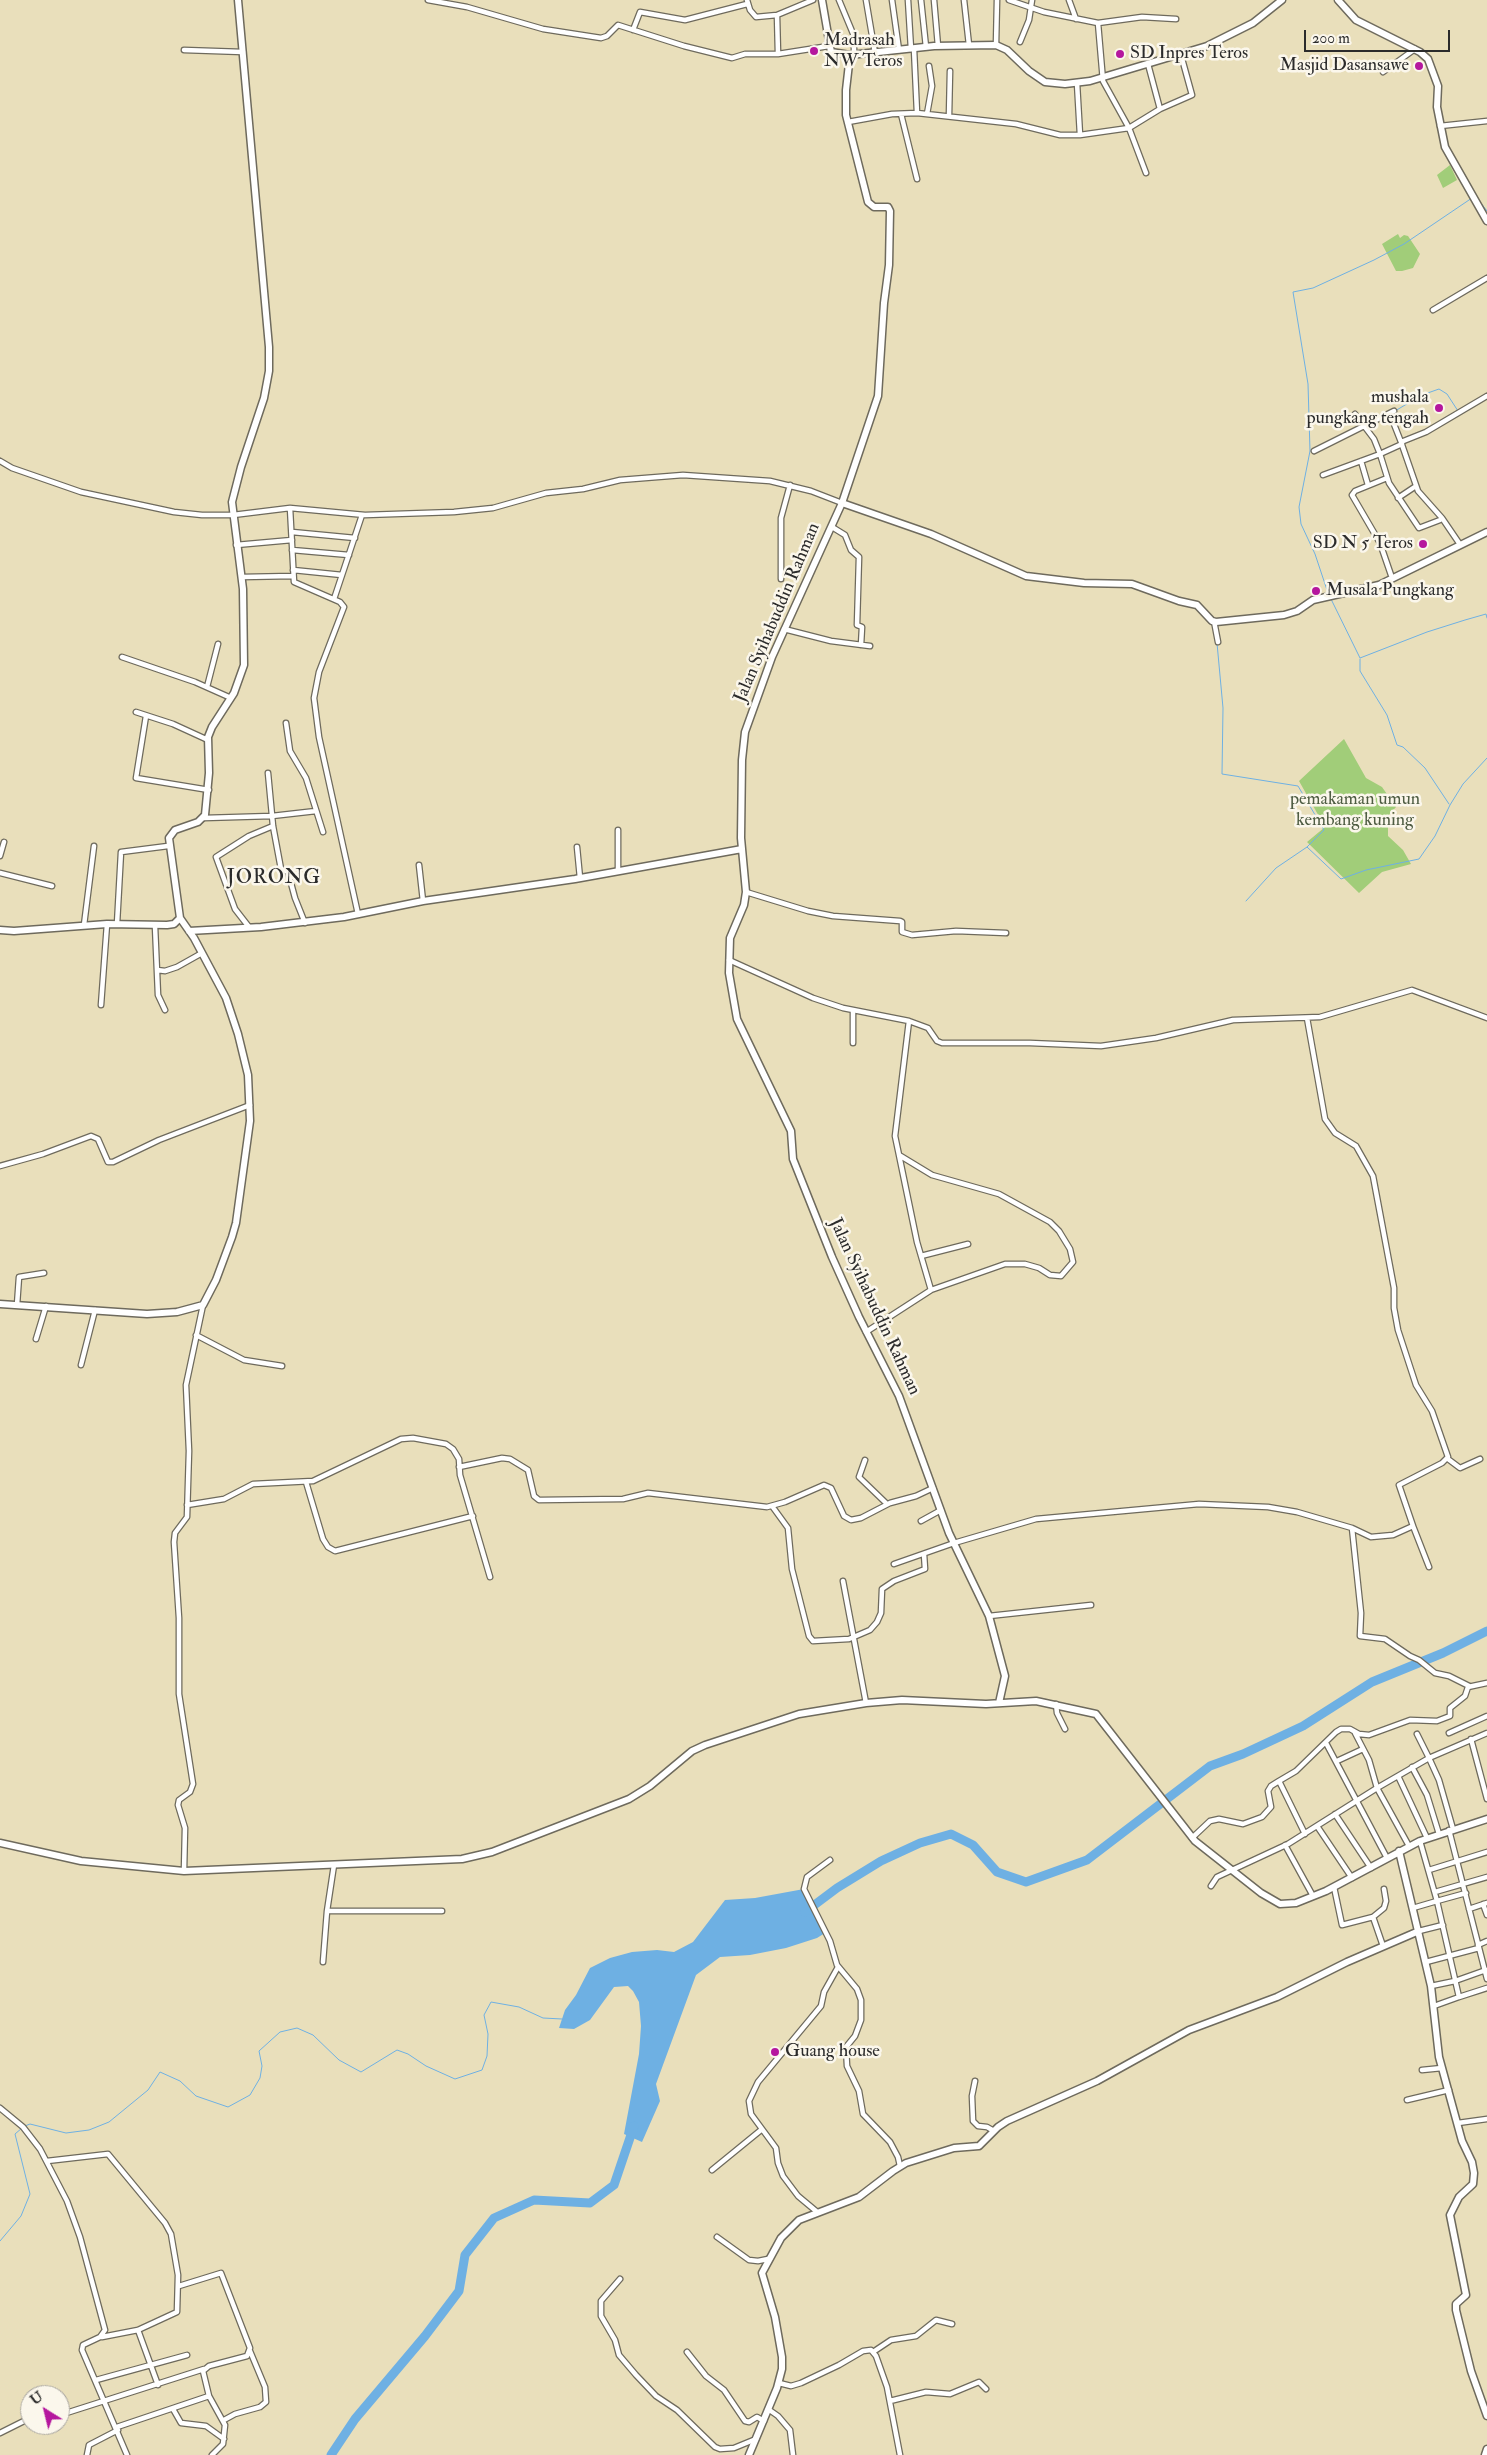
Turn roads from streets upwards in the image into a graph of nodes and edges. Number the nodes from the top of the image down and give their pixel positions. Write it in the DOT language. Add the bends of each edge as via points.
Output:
graph roads {
  1 [pos="238,0"];
  2 [pos="428,0"];
  3 [pos="813,0"];
  4 [pos="822,0"];
  5 [pos="839,0"];
  6 [pos="866,0"];
  7 [pos="892,0"];
  8 [pos="908,0"];
  9 [pos="921,0"];
  10 [pos="934,0"];
  11 [pos="964,0"];
  12 [pos="997,0"];
  13 [pos="1009,0"];
  14 [pos="1032,0"];
  15 [pos="1070,0"];
  16 [pos="1282,0"];
  17 [pos="1338,0"];
  18 [pos="747,2"];
  19 [pos="1032,8"];
  20 [pos="777,15"];
  21 [pos="1076,19"];
  22 [pos="1176,19"];
  23 [pos="1098,23"];
  24 [pos="633,30"];
  25 [pos="1020,42"];
  26 [pos="969,45"];
  27 [pos="996,45"];
  28 [pos="829,46"];
  29 [pos="938,46"];
  30 [pos="926,47"];
  31 [pos="913,49"];
  32 [pos="1415,49"];
  33 [pos="184,50"];
  34 [pos="899,50"];
  35 [pos="243,52"];
  36 [pos="875,53"];
  37 [pos="778,54"];
  38 [pos="852,55"];
  39 [pos="1181,55"];
  40 [pos="1148,64"];
  41 [pos="929,66"];
  42 [pos="950,71"];
  43 [pos="1383,72"];
  44 [pos="1102,79"];
  45 [pos="1078,83"];
  46 [pos="1160,109"];
  47 [pos="918,113"];
  48 [pos="901,114"];
  49 [pos="928,114"];
  50 [pos="949,116"];
  51 [pos="1487,121"];
  52 [pos="848,122"];
  53 [pos="1440,126"];
  54 [pos="1129,128"];
  55 [pos="1080,136"];
  56 [pos="1146,173"];
  57 [pos="917,180"];
  58 [pos="1487,221"];
  59 [pos="1487,278"];
  60 [pos="1433,310"];
  61 [pos="1487,396"];
  62 [pos="1355,414"];
  63 [pos="1364,424"];
  64 [pos="1402,443"];
  65 [pos="1314,451"];
  66 [pos="1380,454"];
  67 [pos="0,461"];
  68 [pos="1361,461"];
  69 [pos="1323,475"];
  70 [pos="1387,478"];
  71 [pos="790,485"];
  72 [pos="1368,485"];
  73 [pos="1416,486"];
  74 [pos="1398,498"];
  75 [pos="842,503"];
  76 [pos="290,508"];
  77 [pos="232,515"];
  78 [pos="362,515"];
  79 [pos="1440,520"];
  80 [pos="832,527"];
  81 [pos="292,532"];
  82 [pos="1487,532"];
  83 [pos="355,538"];
  84 [pos="292,540"];
  85 [pos="1459,543"];
  86 [pos="236,544"];
  87 [pos="292,550"];
  88 [pos="349,554"];
  89 [pos="293,573"];
  90 [pos="342,575"];
  91 [pos="1391,576"];
  92 [pos="242,577"];
  93 [pos="781,579"];
  94 [pos="334,599"];
  95 [pos="1214,622"];
  96 [pos="784,629"];
  97 [pos="1218,642"];
  98 [pos="218,644"];
  99 [pos="861,645"];
  100 [pos="870,646"];
  101 [pos="122,657"];
  102 [pos="207,687"];
  103 [pos="232,698"];
  104 [pos="136,712"];
  105 [pos="146,716"];
  106 [pos="286,723"];
  107 [pos="208,740"];
  108 [pos="268,773"];
  109 [pos="209,790"];
  110 [pos="316,811"];
  111 [pos="272,816"];
  112 [pos="204,818"];
  113 [pos="273,826"];
  114 [pos="618,830"];
  115 [pos="323,832"];
  116 [pos="4,842"];
  117 [pos="94,846"];
  118 [pos="168,846"];
  119 [pos="577,847"];
  120 [pos="742,850"];
  121 [pos="0,856"];
  122 [pos="419,864"];
  123 [pos="618,871"];
  124 [pos="0,873"];
  125 [pos="580,878"];
  126 [pos="52,886"];
  127 [pos="746,892"];
  128 [pos="423,901"];
  129 [pos="358,914"];
  130 [pos="180,918"];
  131 [pos="305,922"];
  132 [pos="106,924"];
  133 [pos="117,924"];
  134 [pos="84,925"];
  135 [pos="156,926"];
  136 [pos="250,928"];
  137 [pos="0,930"];
  138 [pos="189,931"];
  139 [pos="1006,933"];
  140 [pos="202,953"];
  141 [pos="729,960"];
  142 [pos="157,970"];
  143 [pos="101,1005"];
  144 [pos="165,1010"];
  145 [pos="853,1010"];
  146 [pos="1307,1018"];
  147 [pos="1487,1018"];
  148 [pos="909,1021"];
  149 [pos="853,1043"];
  150 [pos="250,1105"];
  151 [pos="899,1155"];
  152 [pos="0,1166"];
  153 [pos="968,1244"];
  154 [pos="921,1256"];
  155 [pos="44,1273"];
  156 [pos="931,1290"];
  157 [pos="0,1304"];
  158 [pos="17,1305"];
  159 [pos="46,1306"];
  160 [pos="203,1306"];
  161 [pos="95,1310"];
  162 [pos="866,1332"];
  163 [pos="196,1336"];
  164 [pos="36,1339"];
  165 [pos="81,1365"];
  166 [pos="282,1366"];
  167 [pos="1448,1458"];
  168 [pos="1480,1459"];
  169 [pos="865,1460"];
  170 [pos="460,1467"];
  171 [pos="306,1482"];
  172 [pos="933,1488"];
  173 [pos="887,1504"];
  174 [pos="187,1505"];
  175 [pos="772,1506"];
  176 [pos="941,1510"];
  177 [pos="472,1516"];
  178 [pos="921,1521"];
  179 [pos="1413,1526"];
  180 [pos="1352,1528"];
  181 [pos="954,1543"];
  182 [pos="924,1554"];
  183 [pos="894,1564"];
  184 [pos="1429,1567"];
  185 [pos="490,1577"];
  186 [pos="843,1581"];
  187 [pos="1091,1605"];
  188 [pos="989,1616"];
  189 [pos="855,1636"];
  190 [pos="1487,1683"];
  191 [pos="1470,1686"];
  192 [pos="866,1703"];
  193 [pos="999,1704"];
  194 [pos="1056,1704"];
  195 [pos="1487,1716"];
  196 [pos="1065,1728"];
  197 [pos="1354,1731"];
  198 [pos="1449,1733"];
  199 [pos="1487,1733"];
  200 [pos="1417,1734"];
  201 [pos="1471,1739"];
  202 [pos="1326,1743"];
  203 [pos="1363,1749"];
  204 [pos="1429,1758"];
  205 [pos="1337,1761"];
  206 [pos="1412,1767"];
  207 [pos="1398,1776"];
  208 [pos="1279,1781"];
  209 [pos="1377,1788"];
  210 [pos="1487,1799"];
  211 [pos="1355,1801"];
  212 [pos="1335,1814"];
  213 [pos="1487,1820"];
  214 [pos="1317,1826"];
  215 [pos="1451,1830"];
  216 [pos="1305,1834"];
  217 [pos="1439,1834"];
  218 [pos="1192,1838"];
  219 [pos="1428,1838"];
  220 [pos="1420,1841"];
  221 [pos="0,1843"];
  222 [pos="1285,1845"];
  223 [pos="1409,1846"];
  224 [pos="1399,1851"];
  225 [pos="1487,1852"];
  226 [pos="1387,1858"];
  227 [pos="830,1860"];
  228 [pos="1458,1862"];
  229 [pos="334,1865"];
  230 [pos="1371,1868"];
  231 [pos="1232,1869"];
  232 [pos="1429,1870"];
  233 [pos="184,1871"];
  234 [pos="1487,1876"];
  235 [pos="1352,1878"];
  236 [pos="1464,1883"];
  237 [pos="1211,1886"];
  238 [pos="1334,1887"];
  239 [pos="1384,1889"];
  240 [pos="1436,1892"];
  241 [pos="1466,1893"];
  242 [pos="1313,1896"];
  243 [pos="1437,1901"];
  244 [pos="1485,1903"];
  245 [pos="1413,1908"];
  246 [pos="1469,1909"];
  247 [pos="442,1911"];
  248 [pos="327,1912"];
  249 [pos="1487,1915"];
  250 [pos="1373,1917"];
  251 [pos="1443,1925"];
  252 [pos="1419,1931"];
  253 [pos="1487,1941"];
  254 [pos="1383,1946"];
  255 [pos="1479,1946"];
  256 [pos="1450,1957"];
  257 [pos="324,1962"];
  258 [pos="1426,1962"];
  259 [pos="838,1967"];
  260 [pos="1486,1970"];
  261 [pos="1487,1978"];
  262 [pos="1455,1981"];
  263 [pos="1432,1986"];
  264 [pos="1487,1988"];
  265 [pos="1459,1997"];
  266 [pos="1434,2006"];
  267 [pos="1442,2068"];
  268 [pos="1422,2070"];
  269 [pos="975,2081"];
  270 [pos="1449,2090"];
  271 [pos="1407,2100"];
  272 [pos="0,2108"];
  273 [pos="1487,2119"];
  274 [pos="1458,2123"];
  275 [pos="761,2130"];
  276 [pos="994,2131"];
  277 [pos="47,2161"];
  278 [pos="900,2166"];
  279 [pos="712,2170"];
  280 [pos="816,2212"];
  281 [pos="717,2237"];
  282 [pos="768,2259"];
  283 [pos="620,2279"];
  284 [pos="179,2286"];
  285 [pos="952,2324"];
  286 [pos="138,2330"];
  287 [pos="100,2337"];
  288 [pos="250,2351"];
  289 [pos="687,2352"];
  290 [pos="874,2352"];
  291 [pos="187,2355"];
  292 [pos="150,2364"];
  293 [pos="204,2370"];
  294 [pos="96,2380"];
  295 [pos="779,2382"];
  296 [pos="158,2385"];
  297 [pos="986,2389"];
  298 [pos="209,2396"];
  299 [pos="890,2401"];
  300 [pos="106,2402"];
  301 [pos="173,2409"];
  302 [pos="768,2409"];
  303 [pos="70,2412"];
  304 [pos="1487,2416"];
  305 [pos="224,2420"];
  306 [pos="764,2421"];
  307 [pos="20,2423"];
  308 [pos="118,2429"];
  309 [pos="0,2432"];
  310 [pos="757,2438"];
  311 [pos="224,2439"];
  312 [pos="1487,2449"];
  313 [pos="87,2455"];
  314 [pos="127,2455"];
  315 [pos="212,2455"];
  316 [pos="749,2455"];
  317 [pos="793,2455"];
  318 [pos="900,2455"];
  319 [pos="1485,2455"];
  1 -- 35 [label="street"];
  2 -- 24 [label="street" via="467,7 543,29 602,38 609,35 616,25"];
  3 -- 20 [label="street"];
  4 -- 28 [label="street"];
  5 -- 38 [label="street" via="853,33"];
  6 -- 36 [label="street"];
  7 -- 34 [label="street"];
  8 -- 31 [label="street"];
  9 -- 30 [label="street"];
  10 -- 29 [label="street"];
  11 -- 26 [label="street"];
  12 -- 27 [label="street"];
  13 -- 19 [label="street"];
  14 -- 19 [label="street"];
  15 -- 21 [label="street"];
  16 -- 39 [label="street" via="1253,23"];
  17 -- 32 [label="street" via="1356,20"];
  18 -- 20 [label="street" via="758,18"];
  18 -- 24 [label="street" via="682,20 640,12"];
  19 -- 21 [label="street"];
  19 -- 25 [label="street"];
  20 -- 37 [label="street"];
  21 -- 23 [label="street"];
  22 -- 23 [label="street" via="1136,18"];
  23 -- 44 [label="street"];
  24 -- 37 [label="street" via="732,58 745,54"];
  26 -- 27 [label="street"];
  26 -- 29 [label="street"];
  27 -- 45 [label="street" via="1007,50 1045,82"];
  28 -- 37 [label="street"];
  28 -- 38 [label="street" via="832,54"];
  29 -- 30 [label="street"];
  30 -- 31 [label="street"];
  31 -- 34 [label="street"];
  31 -- 47 [label="street"];
  32 -- 43 [label="street"];
  32 -- 53 [label="street" via="1428,59 1435,77"];
  33 -- 35 [label="street"];
  34 -- 36 [label="street"];
  35 -- 77 [label="street" via="270,360 264,398 234,492"];
  36 -- 38 [label="street"];
  38 -- 52 [label="street, Jalan Syihabuddin Rahman" via="846,90"];
  39 -- 40 [label="street"];
  39 -- 46 [label="street" via="1192,95"];
  40 -- 44 [label="street"];
  40 -- 46 [label="street"];
  41 -- 49 [label="street" via="932,86"];
  42 -- 50 [label="street"];
  44 -- 45 [label="street"];
  44 -- 54 [label="street"];
  45 -- 55 [label="street"];
  46 -- 54 [label="street"];
  47 -- 48 [label="street"];
  47 -- 49 [label="street"];
  48 -- 52 [label="street"];
  48 -- 57 [label="street"];
  49 -- 50 [label="street"];
  50 -- 55 [label="street"];
  51 -- 53 [label="street"];
  52 -- 75 [label="street, Jalan Syihabuddin Rahman" via="869,204 889,208 891,242 878,396"];
  53 -- 58 [label="street" via="1447,151"];
  54 -- 55 [label="street"];
  54 -- 56 [label="street"];
  59 -- 60 [label="street"];
  61 -- 64 [label="street"];
  62 -- 63 [label="street"];
  63 -- 64 [label="street" via="1392,413"];
  63 -- 65 [label="street"];
  63 -- 66 [label="street"];
  64 -- 66 [label="street"];
  64 -- 73 [label="street"];
  66 -- 68 [label="street"];
  66 -- 70 [label="street"];
  67 -- 77 [label="street" via="80,492 174,512"];
  68 -- 69 [label="street"];
  68 -- 72 [label="street"];
  70 -- 72 [label="street"];
  70 -- 74 [label="street"];
  71 -- 75 [label="street"];
  71 -- 78 [label="street" via="752,478 660,476 546,493 493,508"];
  71 -- 93 [label="street" via="782,518"];
  72 -- 91 [label="street" via="1354,492 1353,497 1380,543"];
  73 -- 74 [label="street"];
  73 -- 85 [label="street"];
  74 -- 79 [label="street" via="1419,528"];
  75 -- 80 [label="street, Jalan Syihabuddin Rahman"];
  75 -- 95 [label="street" via="931,534 1026,576 1084,583 1132,584 1197,605"];
  76 -- 77 [label="street"];
  76 -- 78 [label="street"];
  76 -- 81 [label="street"];
  77 -- 86 [label="street"];
  78 -- 83 [label="street"];
  80 -- 96 [label="street, Jalan Syihabuddin Rahman"];
  80 -- 99 [label="street" via="845,535 851,550 860,557 858,625 862,627"];
  81 -- 83 [label="street"];
  81 -- 84 [label="street"];
  82 -- 95 [label="street" via="1379,584 1312,600 1294,612"];
  83 -- 88 [label="street"];
  84 -- 86 [label="street"];
  84 -- 87 [label="street"];
  86 -- 92 [label="street"];
  87 -- 88 [label="street"];
  87 -- 89 [label="street"];
  88 -- 90 [label="street"];
  89 -- 90 [label="street"];
  89 -- 92 [label="street"];
  89 -- 94 [label="street" via="294,583"];
  90 -- 94 [label="street"];
  92 -- 103 [label="street" via="245,658"];
  94 -- 129 [label="street" via="344,607 319,672 314,703"];
  95 -- 97 [label="street"];
  96 -- 99 [label="street"];
  96 -- 120 [label="street, Jalan Syihabuddin Rahman" via="751,713 744,741"];
  98 -- 102 [label="street"];
  99 -- 100 [label="street"];
  101 -- 102 [label="street"];
  102 -- 103 [label="street"];
  103 -- 107 [label="street" via="212,727"];
  104 -- 105 [label="street"];
  105 -- 107 [label="street"];
  105 -- 109 [label="street" via="136,778"];
  106 -- 110 [label="street" via="290,751 306,778"];
  107 -- 109 [label="street"];
  108 -- 111 [label="street"];
  109 -- 112 [label="street"];
  110 -- 111 [label="street"];
  110 -- 115 [label="street"];
  111 -- 112 [label="street"];
  111 -- 113 [label="street"];
  112 -- 118 [label="street" via="172,832"];
  113 -- 131 [label="street" via="281,869 288,872"];
  113 -- 136 [label="street" via="242,839 216,857 235,909"];
  114 -- 123 [label="street"];
  116 -- 121 [label="street"];
  117 -- 134 [label="street"];
  118 -- 130 [label="street"];
  118 -- 133 [label="street" via="121,852"];
  119 -- 125 [label="street"];
  120 -- 123 [label="street"];
  120 -- 127 [label="street, Jalan Syihabuddin Rahman"];
  122 -- 128 [label="street"];
  123 -- 125 [label="street"];
  124 -- 126 [label="street"];
  125 -- 128 [label="street"];
  127 -- 139 [label="street" via="808,912 901,921 902,932 912,935 956,931"];
  127 -- 141 [label="street, Jalan Syihabuddin Rahman" via="730,938"];
  128 -- 129 [label="street"];
  129 -- 131 [label="street"];
  130 -- 135 [label="street" via="174,924"];
  130 -- 138 [label="street"];
  131 -- 136 [label="street"];
  132 -- 133 [label="street"];
  132 -- 134 [label="street"];
  132 -- 143 [label="street"];
  133 -- 135 [label="street"];
  134 -- 137 [label="street"];
  135 -- 142 [label="street"];
  136 -- 138 [label="street"];
  138 -- 140 [label="street"];
  140 -- 142 [label="street" via="177,967"];
  140 -- 150 [label="street" via="232,1012 248,1075"];
  141 -- 145 [label="street" via="813,998"];
  141 -- 162 [label="street, Jalan Syihabuddin Rahman" via="737,1019 790,1132 793,1159 840,1277"];
  142 -- 144 [label="street" via="158,994"];
  145 -- 148 [label="street"];
  145 -- 149 [label="street"];
  146 -- 147 [label="street" via="1412,990"];
  146 -- 148 [label="street" via="1233,1020 1156,1038 1101,1046 1030,1042 942,1043 928,1028"];
  146 -- 167 [label="street" via="1325,1119 1335,1133 1356,1146 1373,1176 1394,1288 1398,1330 1416,1386 1432,1411"];
  148 -- 151 [label="street" via="895,1136"];
  150 -- 152 [label="street" via="113,1162 108,1162 98,1138 91,1136"];
  150 -- 160 [label="street" via="247,1149 232,1238"];
  151 -- 154 [label="street"];
  151 -- 156 [label="street" via="932,1175 999,1194 1045,1219 1063,1236 1072,1256 1072,1264 1061,1276 1049,1275 1025,1264 1011,1263"];
  153 -- 154 [label="street"];
  154 -- 156 [label="street"];
  155 -- 158 [label="street" via="19,1277"];
  156 -- 162 [label="street"];
  157 -- 158 [label="street"];
  158 -- 159 [label="street"];
  159 -- 161 [label="street"];
  159 -- 164 [label="street"];
  160 -- 161 [label="street" via="160,1314"];
  160 -- 163 [label="street"];
  161 -- 165 [label="street"];
  162 -- 172 [label="street, Jalan Syihabuddin Rahman" via="900,1396"];
  163 -- 166 [label="street" via="244,1360"];
  163 -- 174 [label="street" via="186,1384"];
  167 -- 168 [label="street" via="1460,1468"];
  167 -- 179 [label="street" via="1399,1485"];
  169 -- 173 [label="street" via="858,1477"];
  170 -- 171 [label="street" via="457,1454 449,1446 406,1438"];
  170 -- 175 [label="street" via="510,1459 528,1470 534,1496 539,1500 623,1499 648,1492"];
  170 -- 177 [label="street"];
  171 -- 174 [label="street" via="249,1485 224,1499"];
  171 -- 177 [label="street" via="324,1539 335,1551"];
  172 -- 173 [label="street"];
  172 -- 176 [label="street, Jalan Syihabuddin Rahman"];
  173 -- 175 [label="street" via="861,1518 848,1520 831,1488 824,1485"];
  174 -- 233 [label="street" via="186,1520 175,1533 174,1542 179,1618 178,1694 193,1784 178,1805 185,1828"];
  175 -- 189 [label="street" via="788,1528 792,1569 811,1639 841,1640"];
  176 -- 178 [label="street"];
  176 -- 181 [label="street, Jalan Syihabuddin Rahman"];
  177 -- 185 [label="street"];
  179 -- 180 [label="street" via="1394,1536 1382,1537 1369,1537"];
  179 -- 184 [label="street"];
  180 -- 181 [label="street" via="1279,1508 1209,1504 1044,1517"];
  180 -- 191 [label="street" via="1361,1613 1360,1636 1384,1639 1432,1671"];
  181 -- 182 [label="street"];
  181 -- 188 [label="street, Jalan Syihabuddin Rahman"];
  182 -- 183 [label="street"];
  182 -- 189 [label="street" via="925,1569 883,1587 878,1622 870,1630"];
  186 -- 189 [label="street"];
  187 -- 188 [label="street"];
  188 -- 193 [label="street, Jalan Syihabuddin Rahman" via="1005,1676"];
  189 -- 192 [label="street"];
  190 -- 191 [label="street"];
  191 -- 197 [label="street" via="1450,1708 1450,1716 1443,1719 1432,1722 1410,1720 1369,1736"];
  192 -- 193 [label="street" via="919,1700"];
  192 -- 229 [label="street" via="799,1714 697,1749 629,1799 492,1852 456,1860"];
  193 -- 194 [label="street" via="1023,1700"];
  194 -- 196 [label="street"];
  194 -- 218 [label="street" via="1100,1716"];
  195 -- 198 [label="street"];
  197 -- 202 [label="street" via="1341,1729"];
  197 -- 203 [label="street"];
  199 -- 201 [label="street"];
  200 -- 204 [label="street"];
  201 -- 204 [label="street"];
  201 -- 210 [label="street"];
  202 -- 205 [label="street"];
  202 -- 208 [label="street" via="1296,1771"];
  203 -- 205 [label="street"];
  203 -- 209 [label="street"];
  204 -- 206 [label="street"];
  204 -- 215 [label="street"];
  205 -- 211 [label="street"];
  206 -- 207 [label="street"];
  206 -- 217 [label="street" via="1422,1783"];
  207 -- 209 [label="street"];
  207 -- 219 [label="street"];
  208 -- 216 [label="street"];
  208 -- 218 [label="street" via="1268,1791 1271,1807 1262,1817 1240,1824 1215,1820 1206,1823"];
  209 -- 211 [label="street"];
  209 -- 223 [label="street"];
  211 -- 212 [label="street"];
  211 -- 226 [label="street"];
  212 -- 214 [label="street"];
  212 -- 230 [label="street"];
  213 -- 215 [label="street"];
  214 -- 216 [label="street"];
  214 -- 235 [label="street"];
  215 -- 217 [label="street"];
  215 -- 228 [label="street"];
  216 -- 222 [label="street"];
  217 -- 219 [label="street"];
  218 -- 231 [label="street"];
  219 -- 220 [label="street"];
  220 -- 223 [label="street"];
  220 -- 232 [label="street"];
  221 -- 233 [label="street" via="81,1861"];
  222 -- 231 [label="street"];
  222 -- 242 [label="street"];
  223 -- 224 [label="street"];
  224 -- 226 [label="street"];
  224 -- 245 [label="street"];
  225 -- 228 [label="street"];
  226 -- 230 [label="street"];
  227 -- 259 [label="street" via="807,1877 804,1889 832,1946"];
  228 -- 232 [label="street"];
  228 -- 236 [label="street"];
  229 -- 233 [label="street"];
  229 -- 248 [label="street"];
  230 -- 235 [label="street"];
  231 -- 237 [label="street" via="1214,1879"];
  231 -- 242 [label="street" via="1280,1904 1296,1903"];
  232 -- 240 [label="street"];
  234 -- 236 [label="street"];
  235 -- 238 [label="street"];
  236 -- 240 [label="street"];
  236 -- 241 [label="street"];
  238 -- 242 [label="street"];
  238 -- 250 [label="street" via="1342,1925"];
  239 -- 250 [label="street" via="1384,1908"];
  240 -- 243 [label="street"];
  241 -- 243 [label="street"];
  241 -- 246 [label="street"];
  243 -- 245 [label="street"];
  243 -- 251 [label="street"];
  244 -- 246 [label="street"];
  244 -- 249 [label="street"];
  245 -- 252 [label="street"];
  246 -- 255 [label="street"];
  247 -- 248 [label="street"];
  248 -- 257 [label="street"];
  250 -- 254 [label="street"];
  251 -- 252 [label="street"];
  251 -- 256 [label="street"];
  252 -- 254 [label="street"];
  252 -- 258 [label="street"];
  253 -- 255 [label="street"];
  254 -- 276 [label="street" via="1277,1997 1189,2030 1097,2081 1012,2119"];
  255 -- 256 [label="street"];
  255 -- 260 [label="street"];
  256 -- 258 [label="street"];
  256 -- 262 [label="street"];
  258 -- 263 [label="street"];
  259 -- 275 [label="street" via="824,1992 821,2006 754,2087 749,2108"];
  259 -- 278 [label="street" via="857,1989 861,2000 861,2020 855,2036 846,2047 848,2072 860,2091 863,2114 890,2142"];
  260 -- 261 [label="street"];
  260 -- 262 [label="street"];
  262 -- 263 [label="street"];
  262 -- 265 [label="street"];
  263 -- 266 [label="street"];
  264 -- 265 [label="street"];
  265 -- 266 [label="street"];
  266 -- 267 [label="street"];
  267 -- 268 [label="street"];
  267 -- 270 [label="street"];
  269 -- 276 [label="street" via="973,2121"];
  270 -- 271 [label="street"];
  270 -- 274 [label="street"];
  272 -- 277 [label="street" via="30,2134"];
  273 -- 274 [label="street"];
  274 -- 304 [label="street" via="1474,2173 1473,2184 1451,2210 1466,2292 1455,2308 1471,2371"];
  275 -- 279 [label="street"];
  275 -- 280 [label="street" via="776,2148 780,2170 791,2188"];
  276 -- 278 [label="street" via="979,2146 954,2148"];
  277 -- 284 [label="street" via="103,2153 111,2156 171,2234"];
  277 -- 287 [label="street" via="80,2237 105,2330"];
  278 -- 280 [label="street" via="859,2197"];
  280 -- 282 [label="street" via="787,2230"];
  281 -- 282 [label="street" via="749,2260"];
  282 -- 295 [label="street" via="762,2278 782,2357"];
  283 -- 310 [label="street" via="601,2301 601,2316 616,2340 619,2355 636,2375 715,2447 734,2448"];
  284 -- 286 [label="street" via="176,2314"];
  284 -- 288 [label="street" via="221,2273"];
  285 -- 290 [label="street" via="936,2320 916,2336 885,2343"];
  286 -- 287 [label="street"];
  286 -- 292 [label="street"];
  287 -- 294 [label="street" via="82,2347"];
  288 -- 293 [label="street" via="244,2357"];
  288 -- 305 [label="street" via="265,2387 266,2402"];
  289 -- 306 [label="street" via="706,2376 724,2390 745,2421 757,2417"];
  290 -- 295 [label="street" via="863,2350 797,2384 789,2386"];
  290 -- 299 [label="street"];
  291 -- 292 [label="street"];
  292 -- 294 [label="street"];
  292 -- 296 [label="street"];
  293 -- 296 [label="street"];
  293 -- 298 [label="street"];
  294 -- 300 [label="street"];
  295 -- 302 [label="street"];
  296 -- 300 [label="street"];
  297 -- 299 [label="street" via="978,2382 950,2394 926,2392"];
  298 -- 301 [label="street"];
  298 -- 305 [label="street"];
  299 -- 318 [label="street"];
  300 -- 303 [label="street"];
  300 -- 308 [label="street"];
  301 -- 308 [label="street"];
  301 -- 311 [label="street" via="181,2423 206,2426"];
  302 -- 306 [label="street"];
  302 -- 317 [label="street" via="790,2430"];
  305 -- 311 [label="street"];
  306 -- 310 [label="street"];
  307 -- 309 [label="street"];
  308 -- 313 [label="street" via="89,2446"];
  308 -- 314 [label="street"];
  310 -- 316 [label="street"];
  311 -- 315 [label="street" via="221,2448"];
  312 -- 319 [label="street"];
}
